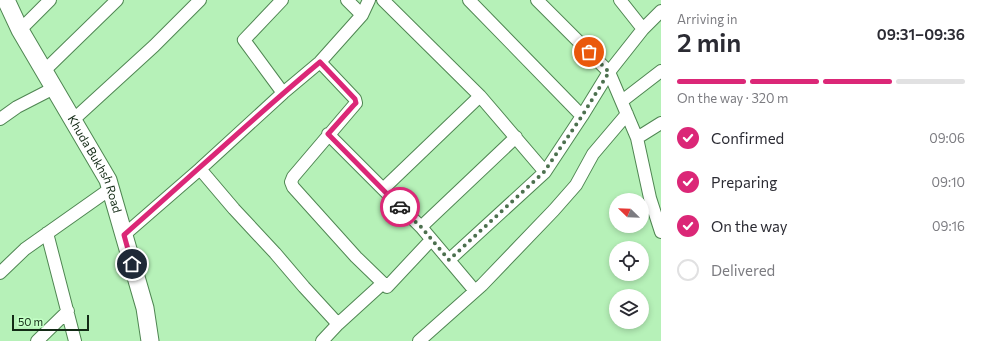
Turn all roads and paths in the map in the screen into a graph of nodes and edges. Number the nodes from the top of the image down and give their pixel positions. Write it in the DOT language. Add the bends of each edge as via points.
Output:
graph roads {
  1 [pos="6,0"];
  2 [pos="50,0"];
  3 [pos="118,0"];
  4 [pos="200,0"];
  5 [pos="282,0"];
  6 [pos="346,0"];
  7 [pos="369,0"];
  8 [pos="383,0"];
  9 [pos="469,0"];
  10 [pos="537,0"];
  11 [pos="620,0"];
  12 [pos="661,11"];
  13 [pos="362,14"];
  14 [pos="643,29"];
  15 [pos="20,30"];
  16 [pos="320,62"];
  17 [pos="44,71"];
  18 [pos="661,71"];
  19 [pos="609,72"];
  20 [pos="54,88"];
  21 [pos="283,93"];
  22 [pos="480,96"];
  23 [pos="622,101"];
  24 [pos="627,114"];
  25 [pos="582,116"];
  26 [pos="0,119"];
  27 [pos="73,120"];
  28 [pos="661,123"];
  29 [pos="328,134"];
  30 [pos="516,137"];
  31 [pos="637,138"];
  32 [pos="200,169"];
  33 [pos="544,172"];
  34 [pos="110,189"];
  35 [pos="383,189"];
  36 [pos="421,227"];
  37 [pos="661,232"];
  38 [pos="47,233"];
  39 [pos="124,235"];
  40 [pos="431,240"];
  41 [pos="449,260"];
  42 [pos="0,273"];
  43 [pos="383,283"];
  44 [pos="475,291"];
  45 [pos="68,311"];
  46 [pos="338,324"];
  47 [pos="37,341"];
  48 [pos="75,341"];
  49 [pos="150,341"];
  50 [pos="322,341"];
  51 [pos="419,341"];
  1 -- 15 [label="street, Khuda Bukhsh Road"];
  2 -- 15 [label="street"];
  3 -- 17 [label="street"];
  4 -- 27 [label="street"];
  5 -- 21 [label="street" via="244,40"];
  6 -- 13 [label="street"];
  7 -- 13 [label="street"];
  8 -- 22 [label="street"];
  9 -- 25 [label="street"];
  10 -- 19 [label="street"];
  11 -- 14 [label="street"];
  12 -- 14 [label="street"];
  13 -- 16 [label="street"];
  14 -- 19 [label="street"];
  15 -- 17 [label="street, Khuda Bukhsh Road"];
  16 -- 21 [label="street"];
  16 -- 29 [label="street" via="356,103"];
  17 -- 20 [label="street, Khuda Bukhsh Road"];
  18 -- 23 [label="street"];
  19 -- 23 [label="street"];
  19 -- 25 [label="street"];
  20 -- 26 [label="street"];
  20 -- 27 [label="street, Khuda Bukhsh Road"];
  21 -- 32 [label="street"];
  22 -- 30 [label="street"];
  22 -- 35 [label="street"];
  23 -- 24 [label="street"];
  24 -- 31 [label="street"];
  24 -- 44 [label="street" via="594,154 576,186"];
  25 -- 33 [label="street"];
  27 -- 34 [label="street, Khuda Bukhsh Road" via="108,180"];
  28 -- 31 [label="street"];
  29 -- 35 [label="street"];
  29 -- 43 [label="street" via="293,177 293,187"];
  30 -- 33 [label="street"];
  30 -- 36 [label="street"];
  31 -- 37 [label="street" via="650,198"];
  32 -- 39 [label="street"];
  32 -- 46 [label="street"];
  33 -- 41 [label="street"];
  34 -- 38 [label="street"];
  34 -- 39 [label="street, Khuda Bukhsh Road"];
  35 -- 36 [label="street"];
  36 -- 40 [label="street"];
  38 -- 42 [label="street" via="25,249"];
  38 -- 45 [label="street"];
  39 -- 49 [label="street, Khuda Bukhsh Road" via="145,308"];
  40 -- 41 [label="street"];
  40 -- 43 [label="street" via="387,287"];
  41 -- 44 [label="street"];
  43 -- 46 [label="street"];
  44 -- 51 [label="street"];
  45 -- 47 [label="street"];
  45 -- 48 [label="street"];
  46 -- 50 [label="street"];
}
